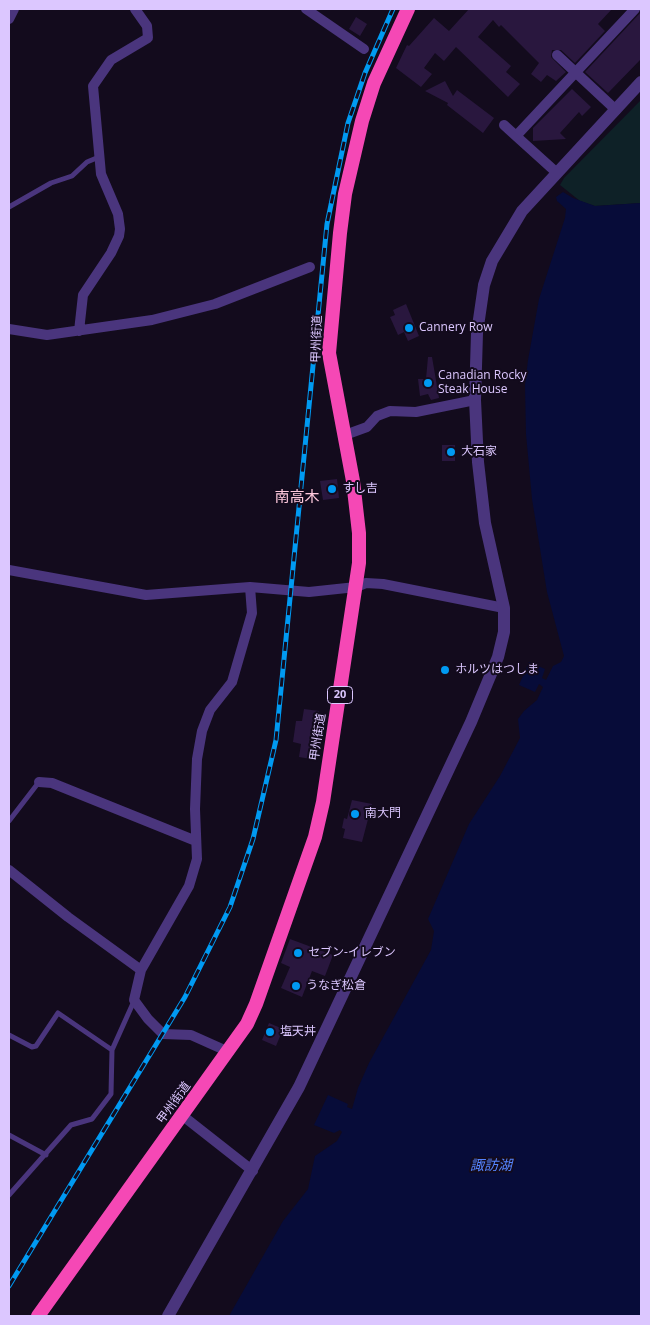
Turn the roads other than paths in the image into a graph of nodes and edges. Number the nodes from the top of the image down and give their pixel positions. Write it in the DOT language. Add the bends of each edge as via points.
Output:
graph roads {
  1 [pos="14,9"];
  2 [pos="135,9"];
  3 [pos="307,9"];
  4 [pos="408,9"];
  5 [pos="635,9"];
  6 [pos="9,19"];
  7 [pos="364,49"];
  8 [pos="557,55"];
  9 [pos="575,72"];
  10 [pos="641,82"];
  11 [pos="616,110"];
  12 [pos="504,125"];
  13 [pos="516,136"];
  14 [pos="100,156"];
  15 [pos="557,173"];
  16 [pos="9,207"];
  17 [pos="310,267"];
  18 [pos="9,329"];
  19 [pos="79,331"];
  20 [pos="475,400"];
  21 [pos="344,435"];
  22 [pos="9,570"];
  23 [pos="250,587"];
  24 [pos="356,587"];
  25 [pos="504,608"];
  26 [pos="39,782"];
  27 [pos="9,821"];
  28 [pos="196,841"];
  29 [pos="9,870"];
  30 [pos="141,970"];
  31 [pos="134,1000"];
  32 [pos="9,1035"];
  33 [pos="112,1050"];
  34 [pos="229,1052"];
  35 [pos="183,1116"];
  36 [pos="9,1135"];
  37 [pos="46,1155"];
  38 [pos="253,1171"];
  39 [pos="9,1195"];
  40 [pos="38,1316"];
  41 [pos="168,1316"];
  1 -- 6 [label="street"];
  2 -- 14 [label="street" via="147,26 148,38 111,60 93,86"];
  3 -- 7 [label="street"];
  4 -- 21 [label="highway, 甲州街道 / 20" via="374,83 345,194 329,353"];
  5 -- 9 [label="street"];
  8 -- 9 [label="street"];
  9 -- 11 [label="street"];
  9 -- 13 [label="street"];
  10 -- 11 [label="street"];
  11 -- 15 [label="street"];
  12 -- 13 [label="street"];
  13 -- 15 [label="street"];
  14 -- 16 [label="lane" via="87,162 72,176 51,183"];
  14 -- 19 [label="street" via="101,174 118,214 119,236 83,295"];
  15 -- 20 [label="street" via="522,211 492,262 484,285 478,324"];
  17 -- 19 [label="street" via="215,304 152,320"];
  18 -- 19 [label="street" via="47,335"];
  20 -- 21 [label="street" via="416,412 390,411 377,416 367,427"];
  20 -- 25 [label="street" via="485,523"];
  21 -- 24 [label="highway, 甲州街道 / 20" via="359,533"];
  22 -- 23 [label="street" via="146,595"];
  23 -- 24 [label="street" via="308,592"];
  23 -- 28 [label="street" via="252,613 232,682 210,710 202,731 196,775"];
  24 -- 25 [label="street" via="366,583 383,584"];
  24 -- 34 [label="highway, 甲州街道 / 20" via="315,837 256,1004"];
  25 -- 38 [label="street" via="504,632 498,657 471,722 300,1087"];
  26 -- 27 [label="lane"];
  26 -- 28 [label="street" via="52,782"];
  28 -- 30 [label="street" via="197,859 189,886"];
  29 -- 30 [label="street"];
  30 -- 31 [label="street"];
  31 -- 33 [label="lane"];
  31 -- 34 [label="street" via="163,1034 191,1035"];
  32 -- 33 [label="lane" via="36,1046 58,1013"];
  33 -- 37 [label="lane" via="111,1094 92,1119 71,1126"];
  34 -- 35 [label="highway, 甲州街道 / 20"];
  35 -- 38 [label="street"];
  35 -- 40 [label="highway, 甲州街道 / 20"];
  36 -- 37 [label="lane"];
  37 -- 39 [label="lane"];
  38 -- 41 [label="street"];
}
